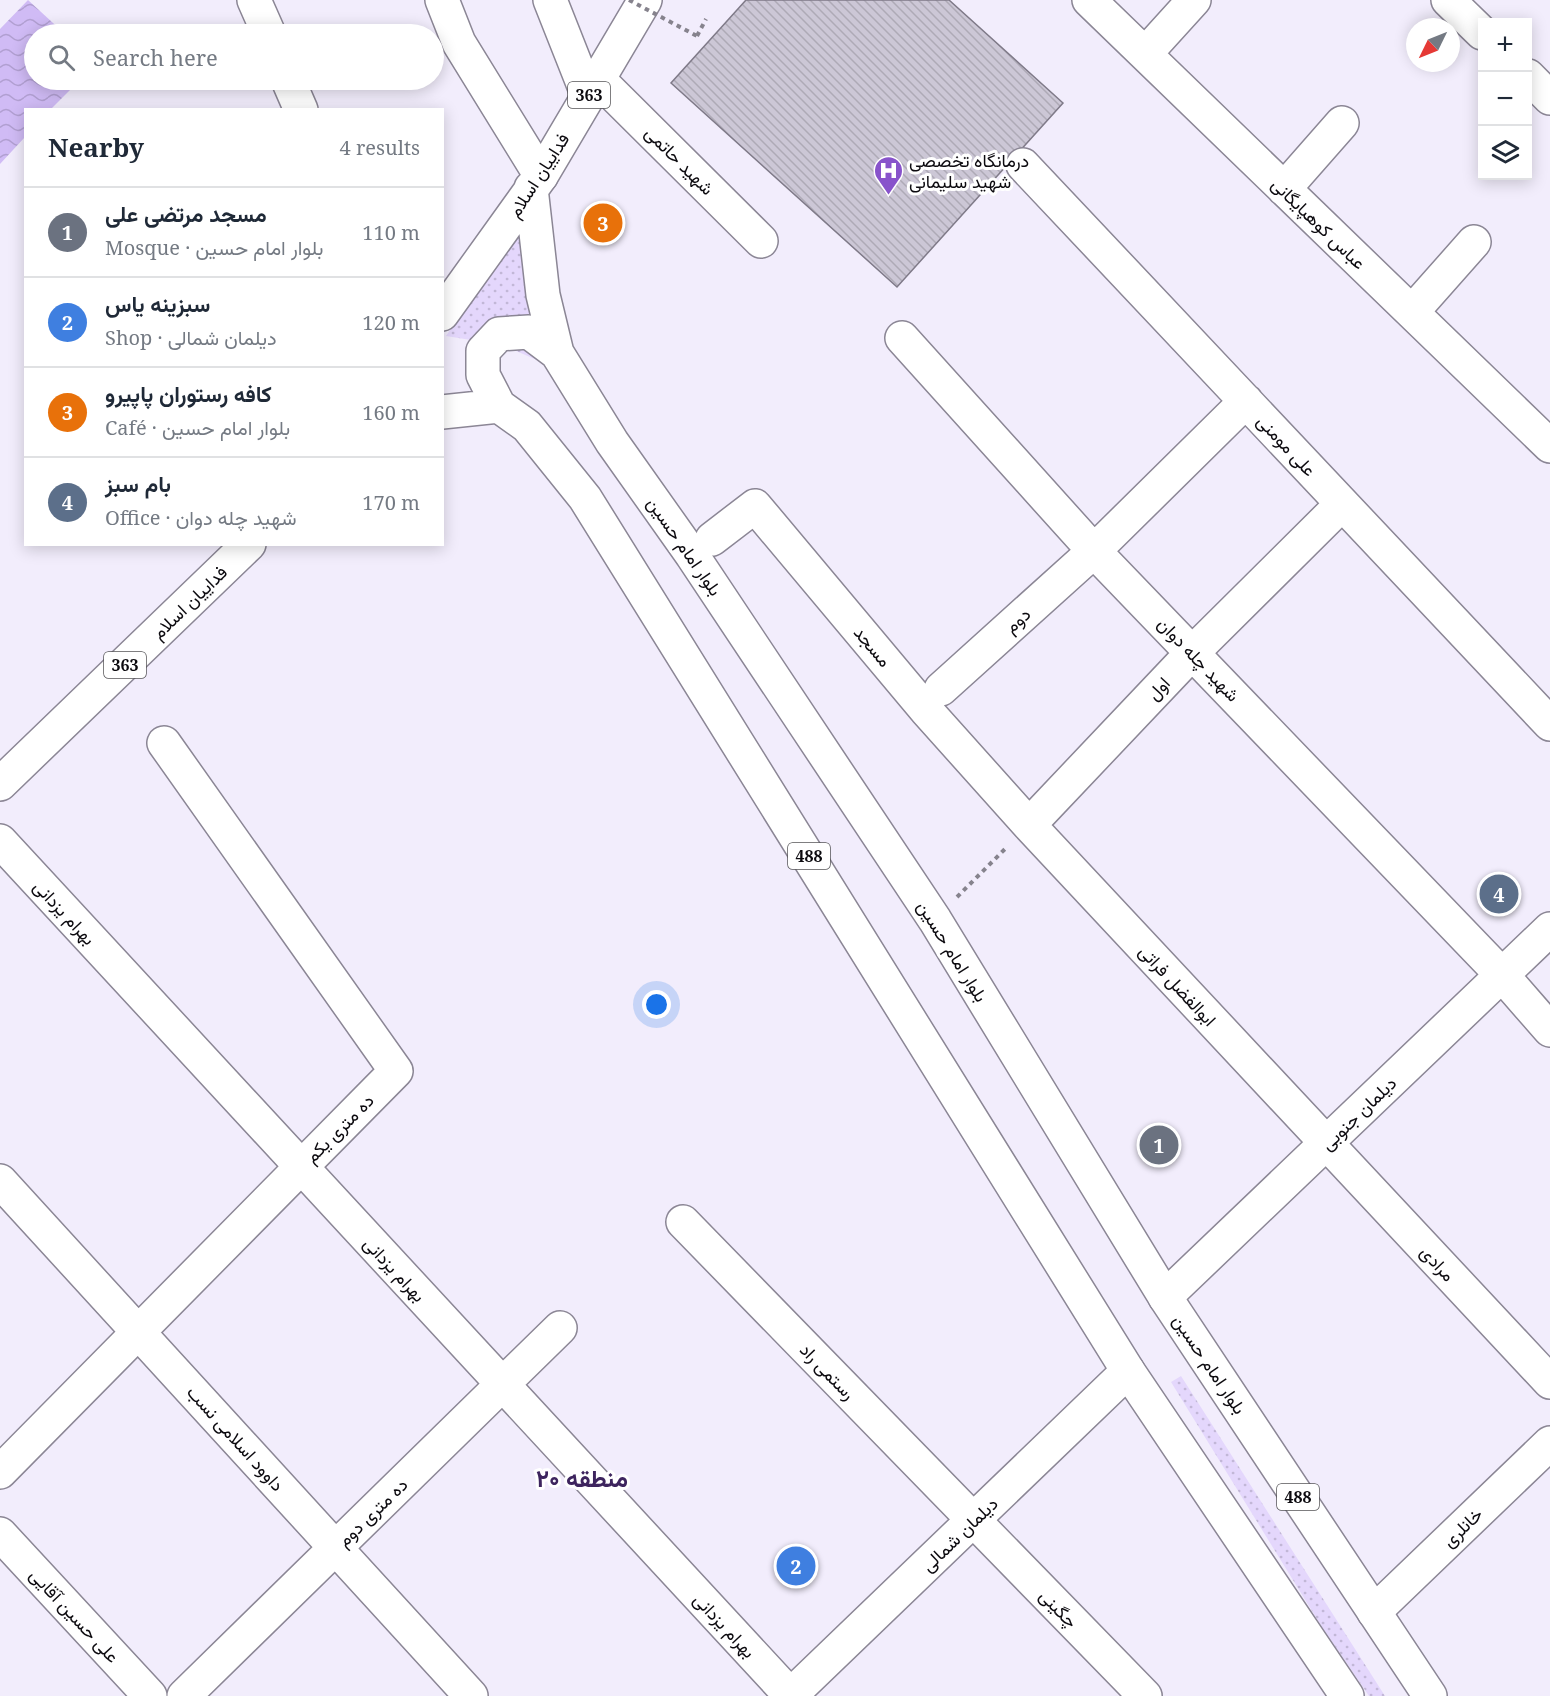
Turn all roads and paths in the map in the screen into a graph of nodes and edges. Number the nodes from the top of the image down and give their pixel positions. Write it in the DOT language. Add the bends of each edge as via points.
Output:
graph roads {
  1 [pos="254,0"];
  2 [pos="442,0"];
  3 [pos="550,0"];
  4 [pos="629,0"];
  5 [pos="645,0"];
  6 [pos="1089,0"];
  7 [pos="1194,0"];
  8 [pos="1448,0"];
  9 [pos="706,19"];
  10 [pos="265,24"];
  11 [pos="1478,29"];
  12 [pos="1145,54"];
  13 [pos="1532,81"];
  14 [pos="593,88"];
  15 [pos="292,90"];
  16 [pos="1550,98"];
  17 [pos="300,108"];
  18 [pos="1342,123"];
  19 [pos="1023,165"];
  20 [pos="536,182"];
  21 [pos="1284,189"];
  22 [pos="761,241"];
  23 [pos="1474,242"];
  24 [pos="444,311"];
  25 [pos="1412,312"];
  26 [pos="902,338"];
  27 [pos="557,353"];
  28 [pos="1246,401"];
  29 [pos="499,406"];
  30 [pos="444,412"];
  31 [pos="1550,446"];
  32 [pos="1342,504"];
  33 [pos="712,539"];
  34 [pos="247,546"];
  35 [pos="1094,551"];
  36 [pos="1192,653"];
  37 [pos="941,689"];
  38 [pos="1550,724"];
  39 [pos="164,743"];
  40 [pos="0,784"];
  41 [pos="1029,825"];
  42 [pos="0,841"];
  43 [pos="935,920"];
  44 [pos="1550,929"];
  45 [pos="1502,975"];
  46 [pos="1550,1030"];
  47 [pos="1326,1144"];
  48 [pos="300,1166"];
  49 [pos="0,1181"];
  50 [pos="682,1221"];
  51 [pos="1165,1297"];
  52 [pos="560,1328"];
  53 [pos="138,1331"];
  54 [pos="1128,1371"];
  55 [pos="1550,1382"];
  56 [pos="502,1384"];
  57 [pos="1550,1443"];
  58 [pos="0,1472"];
  59 [pos="973,1520"];
  60 [pos="0,1534"];
  61 [pos="335,1547"];
  62 [pos="1374,1612"];
  63 [pos="150,1696"];
  64 [pos="184,1696"];
  65 [pos="471,1696"];
  66 [pos="790,1696"];
  67 [pos="1145,1696"];
  68 [pos="1347,1696"];
  69 [pos="1430,1696"];
  1 -- 10 [label="street"];
  2 -- 20 [label="street" via="459,43"];
  3 -- 14 [label="street"];
  4 -- 9 [label="path, bridge" via="697,36"];
  5 -- 14 [label="street, فداییان اسلام / 363"];
  6 -- 12 [label="street, عباس کوهپایگانی"];
  7 -- 12 [label="street"];
  8 -- 11 [label="street"];
  12 -- 21 [label="street, عباس کوهپایگانی"];
  13 -- 16 [label="street"];
  14 -- 20 [label="street, فداییان اسلام / 363"];
  14 -- 22 [label="street, شهید حاتمی"];
  15 -- 17 [label="street"];
  18 -- 21 [label="street"];
  19 -- 28 [label="street, علی مومنی"];
  20 -- 24 [label="street, فداییان اسلام / 363"];
  20 -- 27 [label="street, بلوار امام حسین / 488" via="543,295"];
  21 -- 25 [label="street, عباس کوهپایگانی"];
  23 -- 25 [label="street"];
  25 -- 31 [label="street, عباس کوهپایگانی"];
  26 -- 35 [label="street, شهید چله دوان"];
  27 -- 29 [label="street" via="529,332 499,334 483,351 483,375"];
  27 -- 43 [label="street, بلوار امام حسین / 488" via="612,442 692,555"];
  28 -- 32 [label="street, علی مومنی"];
  28 -- 35 [label="street"];
  29 -- 30 [label="street"];
  29 -- 54 [label="street, 488" via="527,426 585,498"];
  32 -- 36 [label="street, اول"];
  32 -- 38 [label="street, علی مومنی"];
  33 -- 41 [label="street, مسجد" via="756,506 926,710"];
  34 -- 40 [label="street, فداییان اسلام / 363"];
  35 -- 36 [label="street, شهید چله دوان"];
  35 -- 37 [label="street, دوم"];
  36 -- 41 [label="street, اول"];
  36 -- 45 [label="street, شهید چله دوان"];
  39 -- 48 [label="street, ده متری یکم" via="396,1071"];
  41 -- 43 [label="path"];
  41 -- 47 [label="street, ابوالفضل فراتی"];
  42 -- 48 [label="street, بهرام یزدانی"];
  43 -- 51 [label="street, بلوار امام حسین / 488"];
  44 -- 45 [label="street, دیلمان جنوبی"];
  45 -- 46 [label="street, شهید چله دوان"];
  45 -- 47 [label="street, دیلمان جنوبی"];
  47 -- 51 [label="street, دیلمان جنوبی"];
  47 -- 55 [label="street, مرادی"];
  48 -- 53 [label="street, ده متری یکم"];
  48 -- 56 [label="street, بهرام یزدانی"];
  49 -- 53 [label="street, داوود اسلامی نسب"];
  50 -- 59 [label="street, رستمی راد"];
  51 -- 62 [label="street, بلوار امام حسین / 488"];
  52 -- 56 [label="street, ده متری دوم"];
  53 -- 58 [label="street, ده متری یکم"];
  53 -- 61 [label="street, داوود اسلامی نسب"];
  54 -- 59 [label="street, دیلمان شمالی"];
  54 -- 68 [label="street, 488"];
  56 -- 61 [label="street, ده متری دوم"];
  56 -- 66 [label="street, بهرام یزدانی"];
  57 -- 62 [label="street, خانلری"];
  59 -- 66 [label="street, دیلمان شمالی"];
  59 -- 67 [label="street, چگینی"];
  60 -- 63 [label="street, علی حسین آقایی"];
  61 -- 64 [label="street, ده متری دوم"];
  61 -- 65 [label="street, داوود اسلامی نسب"];
  62 -- 69 [label="street, بلوار امام حسین / 488"];
}
